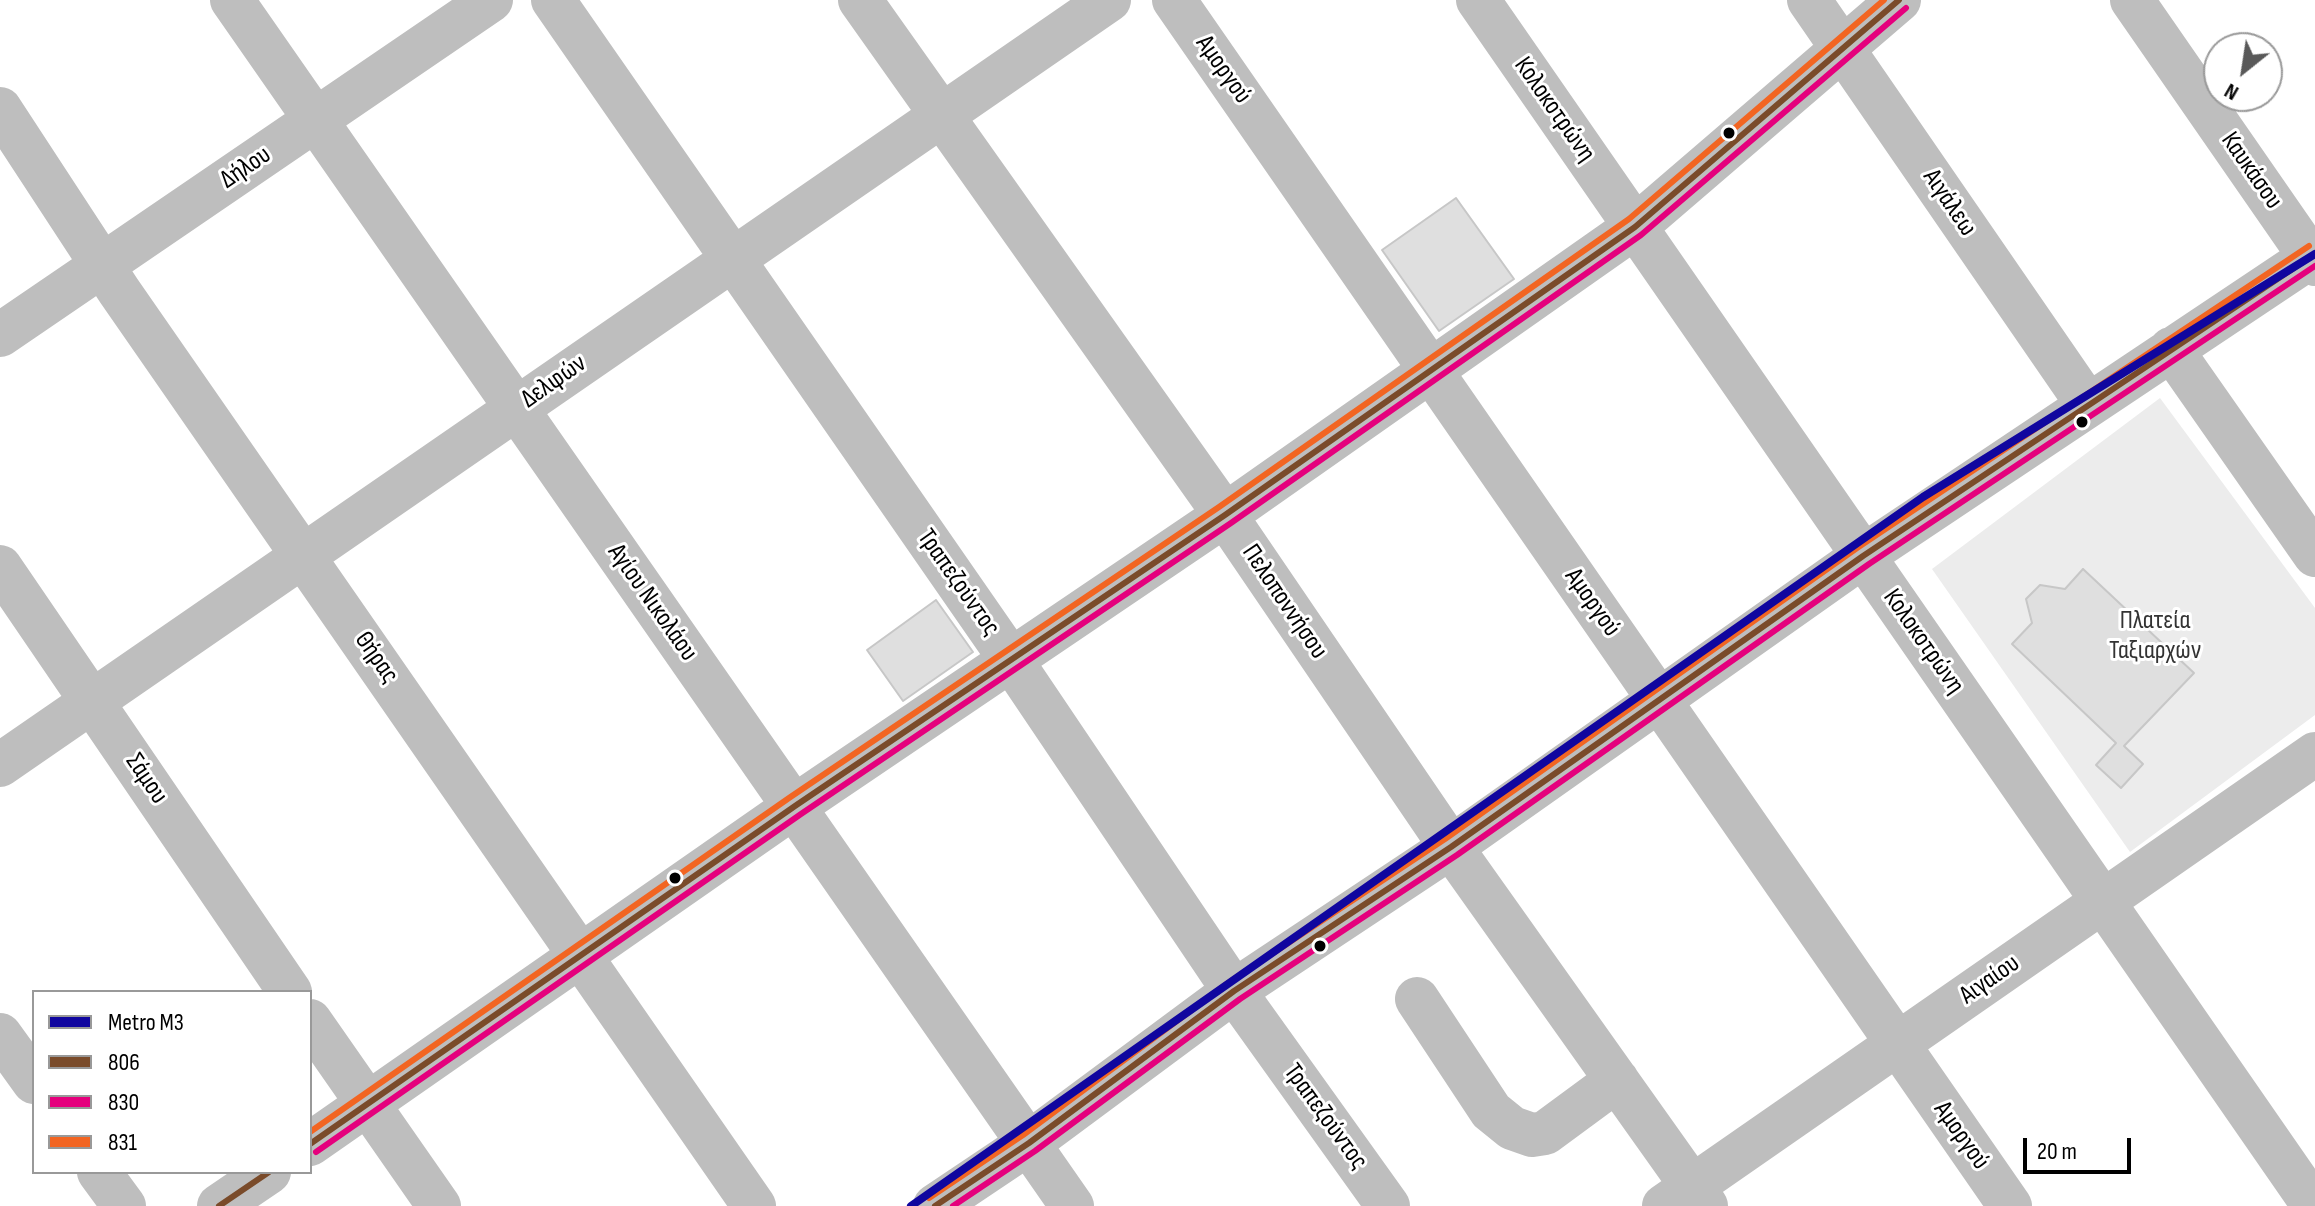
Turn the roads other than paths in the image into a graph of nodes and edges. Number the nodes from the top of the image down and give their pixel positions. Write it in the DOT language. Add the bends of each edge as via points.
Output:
graph roads {
  1 [pos="232,0"];
  2 [pos="491,0"];
  3 [pos="553,0"];
  4 [pos="860,0"];
  5 [pos="1109,0"];
  6 [pos="1174,0"];
  7 [pos="1478,0"];
  8 [pos="1809,0"];
  9 [pos="1899,0"];
  10 [pos="2132,0"];
  11 [pos="1844,51"];
  12 [pos="0,109"];
  13 [pos="942,117"];
  14 [pos="316,121"];
  15 [pos="1635,227"];
  16 [pos="2313,258"];
  17 [pos="733,259"];
  18 [pos="102,266"];
  19 [pos="0,335"];
  20 [pos="2171,349"];
  21 [pos="1431,371"];
  22 [pos="2088,405"];
  23 [pos="516,408"];
  24 [pos="1225,515"];
  25 [pos="304,555"];
  26 [pos="2315,555"];
  27 [pos="1863,556"];
  28 [pos="0,567"];
  29 [pos="1011,660"];
  30 [pos="93,701"];
  31 [pos="1660,701"];
  32 [pos="2315,754"];
  33 [pos="0,765"];
  34 [pos="795,806"];
  35 [pos="1451,847"];
  36 [pos="2103,902"];
  37 [pos="581,954"];
  38 [pos="289,990"];
  39 [pos="1234,991"];
  40 [pos="1417,999"];
  41 [pos="312,1024"];
  42 [pos="0,1035"];
  43 [pos="1897,1044"];
  44 [pos="32,1079"];
  45 [pos="1617,1080"];
  46 [pos="367,1105"];
  47 [pos="312,1143"];
  48 [pos="1029,1143"];
  49 [pos="100,1174"];
  50 [pos="266,1174"];
  51 [pos="1688,1199"];
  52 [pos="124,1206"];
  53 [pos="219,1206"];
  54 [pos="439,1206"];
  55 [pos="754,1206"];
  56 [pos="935,1206"];
  57 [pos="1072,1206"];
  58 [pos="1388,1206"];
  59 [pos="2010,1206"];
  60 [pos="2314,1206"];
  1 -- 14 [label="street, Αγίου Νικολάου"];
  2 -- 14 [label="street, Δήλου"];
  3 -- 17 [label="street, Τραπεζούντος"];
  4 -- 13 [label="street, Πελοποννήσου"];
  5 -- 13 [label="street, Δελφών"];
  6 -- 21 [label="street, Αμοργού"];
  7 -- 15 [label="street, Κολοκοτρώνη"];
  8 -- 11 [label="street, Αιγάλεω"];
  9 -- 11 [label="street"];
  10 -- 16 [label="street, Καυκάσου"];
  11 -- 15 [label="street"];
  11 -- 22 [label="street, Αιγάλεω"];
  12 -- 18 [label="street, Θήρας"];
  13 -- 17 [label="street, Δελφών"];
  13 -- 24 [label="street, Πελοποννήσου"];
  14 -- 18 [label="street, Δήλου"];
  14 -- 23 [label="street, Αγίου Νικολάου"];
  15 -- 21 [label="street"];
  15 -- 27 [label="street, Κολοκοτρώνη"];
  16 -- 20 [label="street"];
  17 -- 23 [label="street, Δελφών"];
  17 -- 29 [label="street, Τραπεζούντος"];
  18 -- 19 [label="street, Δήλου"];
  18 -- 25 [label="street, Θήρας"];
  20 -- 22 [label="street"];
  20 -- 26 [label="street"];
  21 -- 24 [label="street"];
  21 -- 31 [label="street, Αμοργού"];
  22 -- 27 [label="street"];
  23 -- 25 [label="street, Δελφών"];
  23 -- 34 [label="street, Αγίου Νικολάου"];
  24 -- 29 [label="street"];
  24 -- 35 [label="street, Πελοποννήσου"];
  25 -- 30 [label="street, Δελφών"];
  25 -- 37 [label="street, Θήρας"];
  27 -- 31 [label="street"];
  27 -- 36 [label="street, Κολοκοτρώνη"];
  28 -- 30 [label="street, Σάμου"];
  29 -- 34 [label="street"];
  29 -- 39 [label="street, Τραπεζούντος"];
  30 -- 33 [label="street, Δελφών"];
  30 -- 38 [label="street, Σάμου"];
  31 -- 35 [label="street"];
  31 -- 43 [label="street, Αμοργού"];
  32 -- 36 [label="street, Αιγαίου"];
  34 -- 37 [label="street"];
  34 -- 48 [label="street, Αγίου Νικολάου"];
  35 -- 39 [label="street"];
  35 -- 45 [label="street, Πελοποννήσου"];
  36 -- 43 [label="street, Αιγαίου"];
  36 -- 60 [label="street, Κολοκοτρώνη"];
  37 -- 46 [label="street"];
  37 -- 55 [label="street, Θήρας"];
  39 -- 48 [label="street"];
  39 -- 58 [label="street, Τραπεζούντος"];
  40 -- 45 [label="street" via="1491,1111 1512,1128 1545,1133"];
  41 -- 46 [label="street"];
  42 -- 44 [label="street"];
  43 -- 51 [label="street, Αιγαίου"];
  43 -- 59 [label="street, Αμοργού"];
  45 -- 51 [label="street, Πελοποννήσου"];
  46 -- 47 [label="street"];
  46 -- 54 [label="street"];
  48 -- 56 [label="street"];
  48 -- 57 [label="street, Αγίου Νικολάου"];
  49 -- 52 [label="street"];
  50 -- 53 [label="street"];
}
